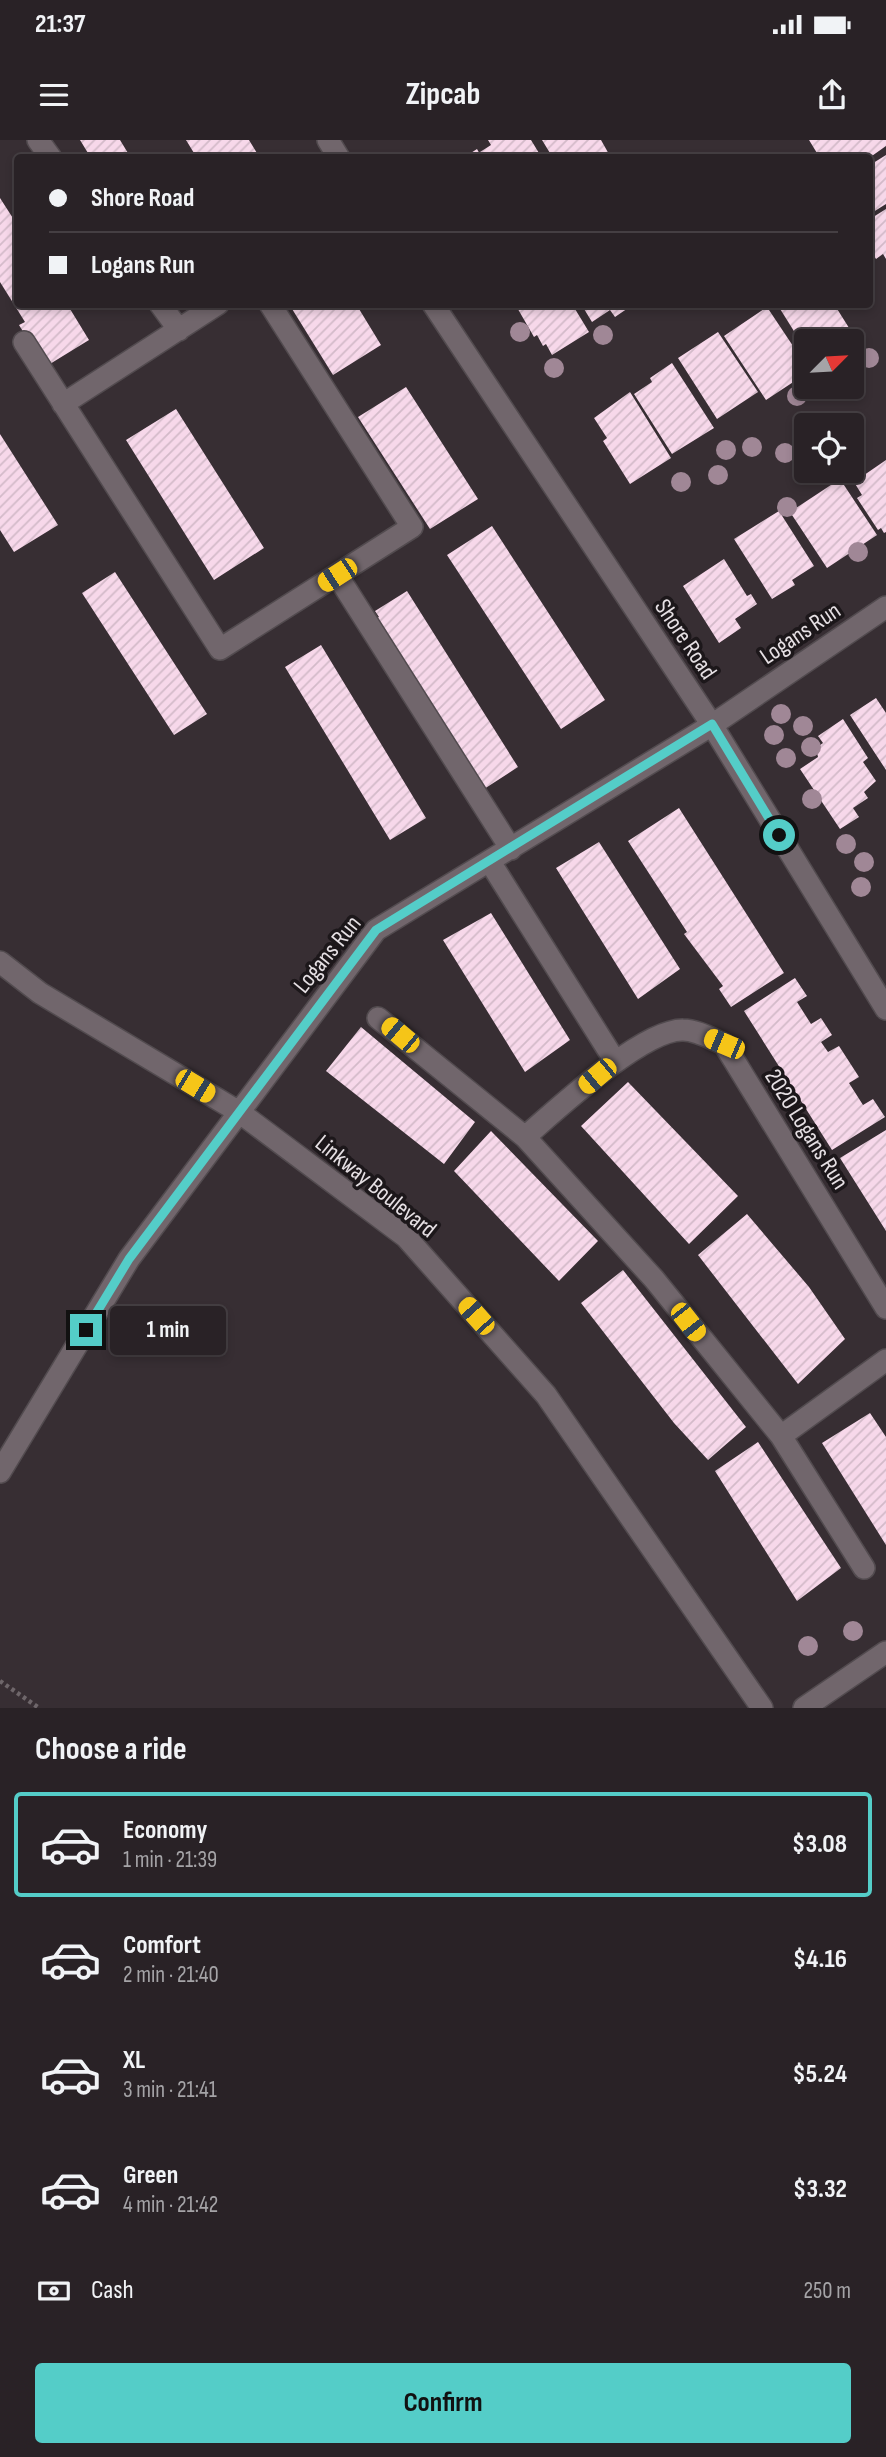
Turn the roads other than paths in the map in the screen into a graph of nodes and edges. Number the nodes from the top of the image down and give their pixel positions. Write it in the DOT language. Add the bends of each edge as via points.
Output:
graph roads {
  1 [pos="163,308"];
  2 [pos="212,308"];
  3 [pos="273,308"];
  4 [pos="436,308"];
  5 [pos="178,330"];
  6 [pos="24,342"];
  7 [pos="63,404"];
  8 [pos="337,575"];
  9 [pos="886,607"];
  10 [pos="712,724"];
  11 [pos="511,849"];
  12 [pos="490,862"];
  13 [pos="0,962"];
  14 [pos="880,987"];
  15 [pos="886,1009"];
  16 [pos="379,1018"];
  17 [pos="615,1061"];
  18 [pos="239,1112"];
  19 [pos="525,1137"];
  20 [pos="886,1308"];
  21 [pos="886,1360"];
  22 [pos="780,1436"];
  23 [pos="0,1472"];
  24 [pos="864,1568"];
  25 [pos="886,1652"];
  26 [pos="762,1708"];
  27 [pos="804,1708"];
  1 -- 5 [label="street"];
  2 -- 5 [label="street"];
  3 -- 8 [label="street" via="412,527"];
  4 -- 10 [label="street, Shore Road"];
  5 -- 7 [label="street"];
  6 -- 7 [label="street"];
  7 -- 8 [label="street" via="220,649"];
  8 -- 11 [label="street"];
  9 -- 10 [label="street, Logans Run"];
  10 -- 11 [label="street, Logans Run"];
  10 -- 14 [label="street, Shore Road"];
  11 -- 12 [label="street, Logans Run"];
  12 -- 17 [label="street"];
  12 -- 18 [label="street, Logans Run" via="376,930"];
  13 -- 18 [label="street, Linkway Boulevard" via="40,993"];
  14 -- 15 [label="street, Shore Road"];
  16 -- 19 [label="street"];
  17 -- 19 [label="street, 2020 Logans Run"];
  17 -- 20 [label="street, 2020 Logans Run" via="671,1032 685,1030 724,1044"];
  18 -- 23 [label="street, Logans Run" via="129,1259"];
  18 -- 26 [label="street, Linkway Boulevard" via="406,1237 545,1395"];
  19 -- 22 [label="street" via="654,1279"];
  21 -- 22 [label="street"];
  22 -- 24 [label="street"];
  25 -- 27 [label="street"];
}
